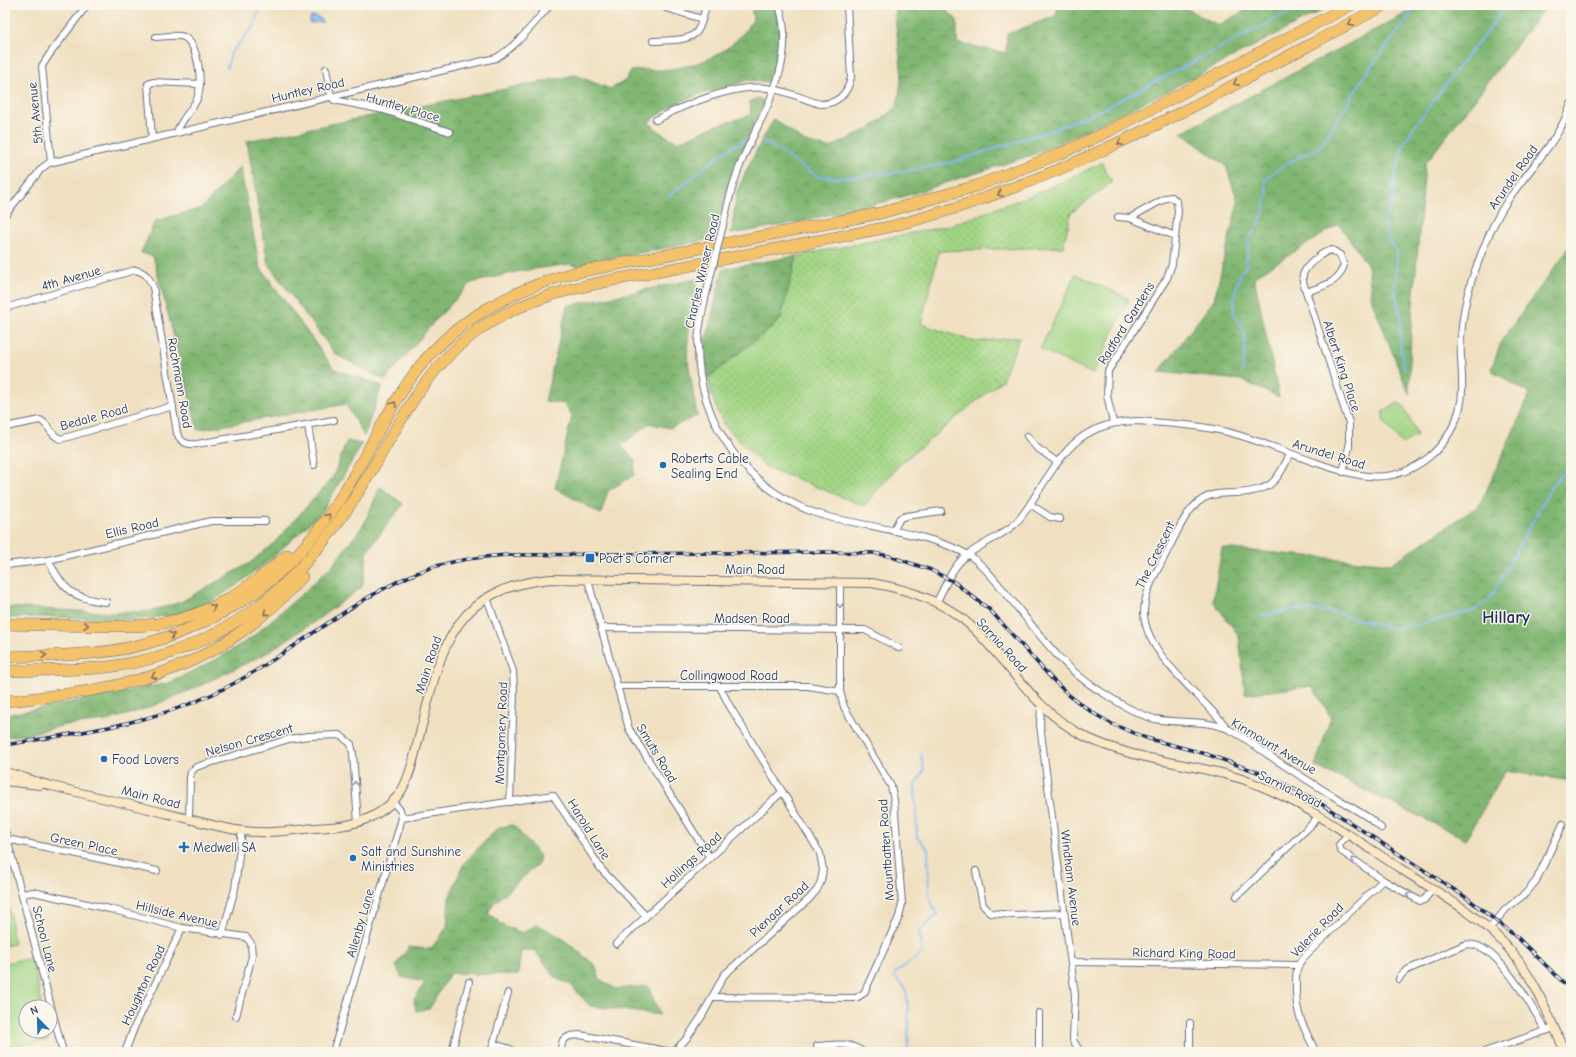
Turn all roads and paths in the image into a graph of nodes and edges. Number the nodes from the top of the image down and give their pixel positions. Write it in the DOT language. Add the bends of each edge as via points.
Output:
graph roads {
  1 [pos="87,5"];
  2 [pos="550,5"];
  3 [pos="706,5"];
  4 [pos="779,5"];
  5 [pos="847,5"];
  6 [pos="1351,5"];
  7 [pos="1385,5"];
  8 [pos="666,8"];
  9 [pos="702,18"];
  10 [pos="156,37"];
  11 [pos="653,41"];
  12 [pos="326,69"];
  13 [pos="200,84"];
  14 [pos="774,90"];
  15 [pos="331,96"];
  16 [pos="1571,104"];
  17 [pos="656,120"];
  18 [pos="177,132"];
  19 [pos="450,132"];
  20 [pos="152,138"];
  21 [pos="51,162"];
  22 [pos="1141,212"];
  23 [pos="5,215"];
  24 [pos="1118,217"];
  25 [pos="1130,218"];
  26 [pos="1144,224"];
  27 [pos="1174,236"];
  28 [pos="142,272"];
  29 [pos="1306,292"];
  30 [pos="5,308"];
  31 [pos="173,406"];
  32 [pos="334,420"];
  33 [pos="1113,423"];
  34 [pos="308,425"];
  35 [pos="5,427"];
  36 [pos="1027,436"];
  37 [pos="1290,454"];
  38 [pos="1057,462"];
  39 [pos="314,465"];
  40 [pos="372,470"];
  41 [pos="1343,472"];
  42 [pos="1030,504"];
  43 [pos="941,511"];
  44 [pos="1060,520"];
  45 [pos="265,521"];
  46 [pos="893,531"];
  47 [pos="317,532"];
  48 [pos="967,555"];
  49 [pos="48,560"];
  50 [pos="5,564"];
  51 [pos="588,580"];
  52 [pos="840,582"];
  53 [pos="487,598"];
  54 [pos="106,602"];
  55 [pos="936,603"];
  56 [pos="5,624"];
  57 [pos="601,628"];
  58 [pos="840,629"];
  59 [pos="899,648"];
  60 [pos="5,656"];
  61 [pos="5,671"];
  62 [pos="617,686"];
  63 [pos="720,687"];
  64 [pos="840,691"];
  65 [pos="8,702"];
  66 [pos="1041,705"];
  67 [pos="1228,729"];
  68 [pos="5,772"];
  69 [pos="5,781"];
  70 [pos="51,786"];
  71 [pos="782,792"];
  72 [pos="393,802"];
  73 [pos="510,802"];
  74 [pos="1318,816"];
  75 [pos="402,818"];
  76 [pos="189,819"];
  77 [pos="358,823"];
  78 [pos="1563,824"];
  79 [pos="1381,828"];
  80 [pos="242,830"];
  81 [pos="5,831"];
  82 [pos="1347,834"];
  83 [pos="7,839"];
  84 [pos="710,858"];
  85 [pos="157,871"];
  86 [pos="976,871"];
  87 [pos="1383,880"];
  88 [pos="1432,890"];
  89 [pos="22,894"];
  90 [pos="1237,896"];
  91 [pos="1064,913"];
  92 [pos="646,916"];
  93 [pos="182,928"];
  94 [pos="1489,929"];
  95 [pos="222,935"];
  96 [pos="616,944"];
  97 [pos="1071,962"];
  98 [pos="1298,965"];
  99 [pos="1399,979"];
  100 [pos="469,982"];
  101 [pos="508,993"];
  102 [pos="712,997"];
  103 [pos="1039,1013"];
  104 [pos="236,1016"];
  105 [pos="1190,1023"];
  106 [pos="1554,1028"];
  107 [pos="1546,1031"];
  108 [pos="494,1044"];
  109 [pos="817,1046"];
  110 [pos="63,1052"];
  111 [pos="125,1052"];
  112 [pos="334,1052"];
  113 [pos="452,1052"];
  114 [pos="491,1052"];
  115 [pos="514,1052"];
  116 [pos="560,1052"];
  117 [pos="673,1052"];
  118 [pos="863,1052"];
  119 [pos="1039,1052"];
  120 [pos="1080,1052"];
  121 [pos="1190,1052"];
  122 [pos="1316,1052"];
  123 [pos="1484,1052"];
  124 [pos="1566,1052"];
  1 -- 21 [label="street, 5th Avenue" via="42,66"];
  2 -- 15 [label="street, Huntley Road" via="519,41 496,58"];
  3 -- 9 [label="street"];
  4 -- 14 [label="street, Charles Winser Road" via="784,30 784,49 782,66"];
  5 -- 14 [label="street" via="851,77 849,88 843,95 836,101 820,104"];
  47 -- 6 [label="highway, one-way" via="346,490 389,413 418,369 447,338 499,301 537,284 573,273 881,213 976,186 1057,155 1108,131"];
  7 -- 40 [label="highway, one-way" via="1146,130 1067,167 997,195 889,227 585,286 527,303 477,331 434,371 410,403"];
  8 -- 9 [label="street"];
  9 -- 11 [label="street" via="698,30 691,36"];
  10 -- 13 [label="street" via="180,36 192,44 196,52"];
  12 -- 15 [label="street"];
  13 -- 18 [label="street" via="197,100"];
  13 -- 20 [label="street" via="148,84"];
  14 -- 17 [label="street" via="744,88 696,102"];
  14 -- 46 [label="street, Charles Winser Road, bridge" via="736,176 710,278 699,330 699,370 702,387 710,413 731,450 749,473 769,489 803,508"];
  15 -- 18 [label="street, Huntley Road"];
  15 -- 19 [label="street, Huntley Place" via="334,100 384,110"];
  16 -- 41 [label="street, Arundel Road" via="1554,137 1500,213 1472,280 1465,304 1461,338 1462,396 1459,410 1447,436 1432,454 1405,471 1373,477"];
  18 -- 20 [label="street, Huntley Road"];
  20 -- 21 [label="street, Huntley Road"];
  21 -- 23 [label="street" via="42,168"];
  22 -- 25 [label="street, Radford Gardens"];
  22 -- 26 [label="street"];
  22 -- 27 [label="street, Radford Gardens" via="1166,198 1175,199 1178,206"];
  24 -- 25 [label="street"];
  25 -- 26 [label="street"];
  26 -- 27 [label="street"];
  27 -- 33 [label="street, Radford Gardens" via="1172,264 1167,278 1108,371 1107,395"];
  28 -- 30 [label="street, 4th Avenue" via="135,270"];
  28 -- 31 [label="street, Rachmann Road" via="153,287"];
  29 -- 29 [label="street, Albert King Place" via="1330,284 1338,278 1344,265 1340,255 1332,250 1326,252 1306,270 1303,281"];
  29 -- 41 [label="street, Albert King Place" via="1349,423 1350,447"];
  31 -- 34 [label="street, Rachmann Road" via="178,435 188,444"];
  31 -- 35 [label="street, Bedale Road" via="61,439 54,436 40,420"];
  32 -- 34 [label="street, Rachmann Road"];
  33 -- 37 [label="street, Arundel Road" via="1138,421 1222,430"];
  33 -- 38 [label="street, Arundel Road" via="1086,434 1067,449"];
  34 -- 39 [label="street"];
  36 -- 38 [label="street" via="1036,447"];
  37 -- 41 [label="street, Arundel Road"];
  37 -- 67 [label="street, The Crescent" via="1280,475 1265,488 1209,496 1193,506 1151,582 1146,599 1146,622 1161,655"];
  38 -- 42 [label="street, Arundel Road"];
  40 -- 61 [label="highway" via="350,508 313,556 274,594 237,621 179,649 135,662 87,668"];
  40 -- 65 [label="highway, one-way" via="360,500 309,570 267,613 221,646 190,662 136,682"];
  42 -- 44 [label="street" via="1050,517"];
  42 -- 48 [label="street, Arundel Road" via="1012,526"];
  43 -- 46 [label="street" via="900,518"];
  45 -- 49 [label="street, Ellis Road" via="211,521"];
  46 -- 48 [label="street, Charles Winser Road" via="945,545"];
  56 -- 47 [label="highway, one-way" via="140,626 189,617 236,595"];
  60 -- 47 [label="highway, one-way" via="93,653 154,641 179,632 235,606 261,588 297,555"];
  48 -- 55 [label="street, Arundel Road" via="955,567"];
  48 -- 67 [label="street, Kinmount Avenue" via="986,571 1071,668 1099,691 1150,717"];
  49 -- 50 [label="street, Ellis Road"];
  49 -- 54 [label="street" via="57,577 69,591 87,600"];
  51 -- 52 [label="main road, Main Road"];
  51 -- 53 [label="main road, Main Road" via="534,580"];
  51 -- 57 [label="street, Smuts Road"];
  52 -- 55 [label="main road, Main Road" via="885,585"];
  52 -- 58 [label="street, Mountbatten Road, one-way"];
  53 -- 72 [label="main road, Main Road" via="465,616 448,639 408,778"];
  53 -- 73 [label="street, Montgomery Road" via="513,671"];
  55 -- 66 [label="main road, Sarnia Road" via="969,625"];
  57 -- 58 [label="street, Madsen Road"];
  57 -- 62 [label="street, Smuts Road"];
  58 -- 59 [label="street, Madsen Road" via="865,630"];
  58 -- 64 [label="street, Mountbatten Road"];
  62 -- 63 [label="street, Collingwood Road"];
  62 -- 84 [label="street, Smuts Road" via="631,734"];
  63 -- 64 [label="street, Collingwood Road" via="808,686"];
  63 -- 71 [label="street, Pienaar Road"];
  64 -- 102 [label="street, Mountbatten Road" via="844,707 888,780 893,793 902,891 899,917 864,993 856,998"];
  66 -- 74 [label="main road, Sarnia Road" via="1081,734 1110,747 1240,778 1272,791"];
  66 -- 91 [label="street, Windham Avenue" via="1040,725"];
  67 -- 79 [label="street, Kinmount Avenue"];
  68 -- 70 [label="main road, Main Road"];
  69 -- 70 [label="main road, Main Road"];
  70 -- 76 [label="main road, Main Road"];
  71 -- 84 [label="street, Hollings Road"];
  71 -- 102 [label="street, Pienaar Road" via="816,844 822,861 821,881 808,900 724,975"];
  72 -- 75 [label="street" via="400,810"];
  72 -- 77 [label="main road, Main Road"];
  73 -- 75 [label="street, Harold Lane"];
  73 -- 92 [label="street, Harold Lane" via="554,796 601,869"];
  74 -- 82 [label="main road, Sarnia Road"];
  74 -- 90 [label="street"];
  75 -- 112 [label="street, Allenby Lane"];
  77 -- 76 [label="street, Nelson Crescent, one-way" via="354,754 351,744 340,735 330,734 289,739 196,767 191,772"];
  76 -- 80 [label="main road, Main Road"];
  77 -- 80 [label="main road, Main Road" via="338,827 258,832"];
  78 -- 94 [label="street" via="1536,881"];
  80 -- 95 [label="street" via="235,889"];
  81 -- 83 [label="street, School Lane"];
  87 -- 82 [label="street, one-way" via="1341,851 1339,845"];
  82 -- 88 [label="main road, Sarnia Road"];
  83 -- 85 [label="street, Green Place"];
  83 -- 89 [label="street, School Lane"];
  84 -- 92 [label="street, Hollings Road"];
  86 -- 91 [label="street" via="983,905 990,913"];
  88 -- 87 [label="street, one-way" via="1420,901"];
  87 -- 98 [label="street, Valerie Road"];
  88 -- 94 [label="main road, Sarnia Road"];
  89 -- 93 [label="street, Hillside Avenue" via="33,892"];
  89 -- 110 [label="street, School Lane"];
  91 -- 97 [label="street, Windham Avenue"];
  92 -- 96 [label="street, Hollings Road"];
  93 -- 95 [label="street, Hillside Avenue"];
  93 -- 111 [label="street, Houghton Road"];
  94 -- 106 [label="main road, Sarnia Road" via="1508,947 1525,970"];
  95 -- 104 [label="street, Hillside Avenue" via="246,938 250,940 252,947 252,956"];
  97 -- 98 [label="street, Richard King Road"];
  97 -- 120 [label="street, Windham Avenue" via="1075,995 1073,1035"];
  98 -- 122 [label="street, Valerie Road" via="1296,1008"];
  99 -- 107 [label="street" via="1407,970 1464,945 1479,946 1493,955 1522,990"];
  100 -- 113 [label="street"];
  101 -- 108 [label="street"];
  102 -- 117 [label="street, Pienaar Road" via="690,1033"];
  103 -- 119 [label="street"];
  105 -- 121 [label="street"];
  106 -- 107 [label="street"];
  106 -- 124 [label="main road, Sarnia Road"];
  107 -- 123 [label="street"];
  108 -- 114 [label="street"];
  108 -- 115 [label="street"];
  109 -- 118 [label="street" via="847,1044"];
  116 -- 117 [label="street" via="563,1040 580,1035"];
}
